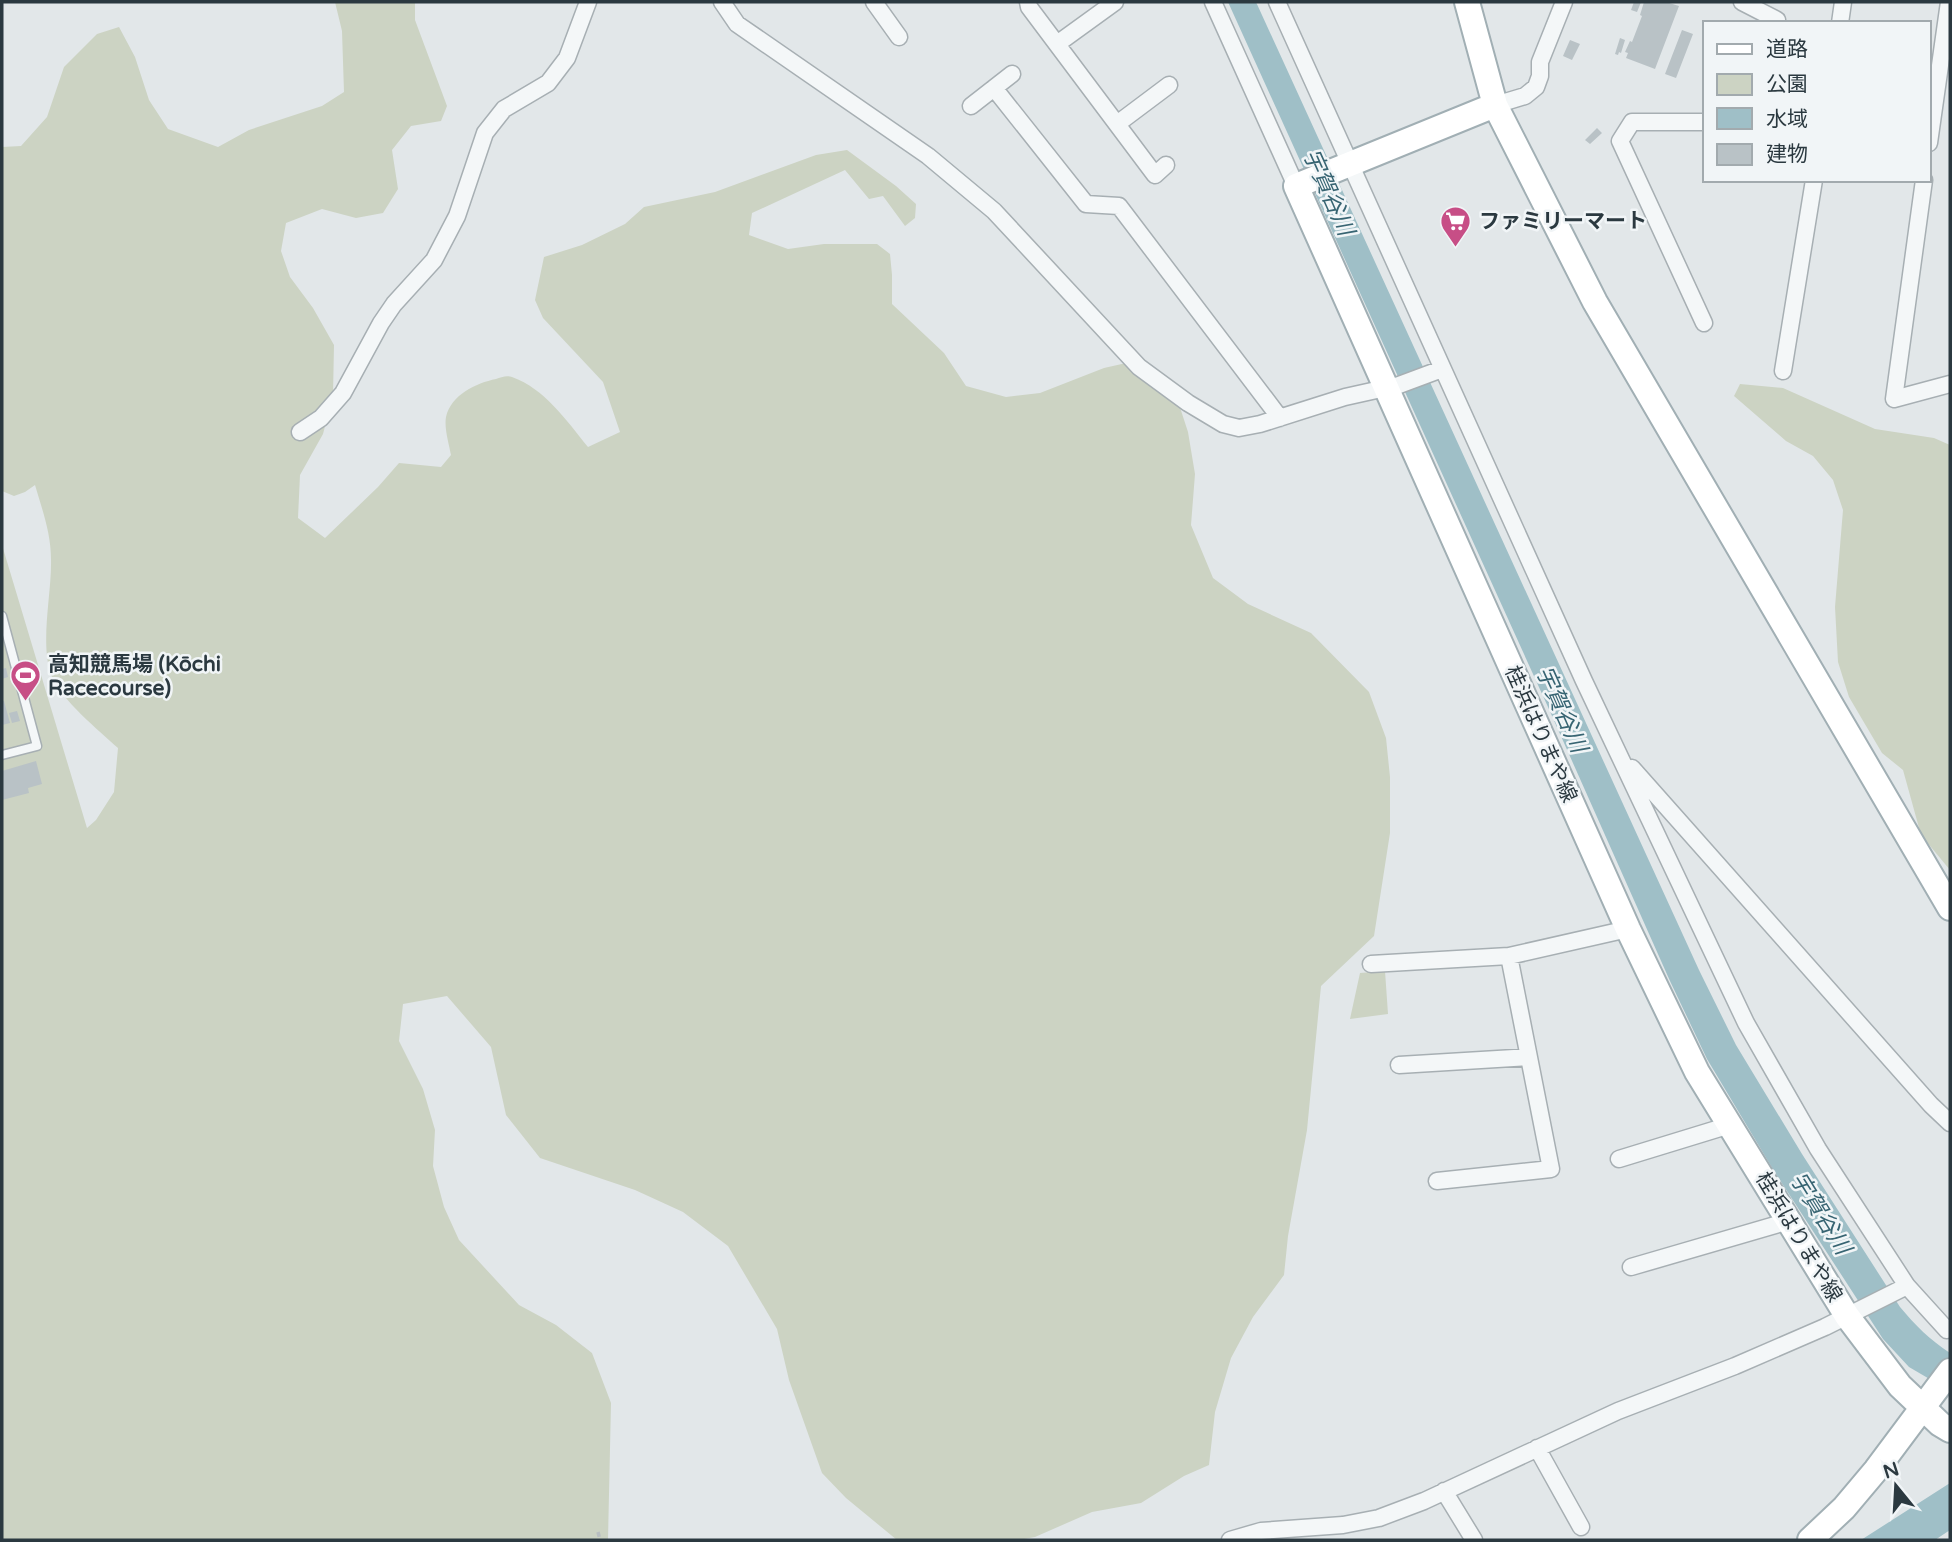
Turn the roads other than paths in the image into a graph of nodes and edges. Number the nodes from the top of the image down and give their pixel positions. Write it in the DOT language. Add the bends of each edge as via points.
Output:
graph roads {
  1 [pos="588,2"];
  2 [pos="722,2"];
  3 [pos="874,2"];
  4 [pos="1028,2"];
  5 [pos="1115,2"];
  6 [pos="1213,2"];
  7 [pos="1278,2"];
  8 [pos="1466,2"];
  9 [pos="1564,2"];
  10 [pos="1742,2"];
  11 [pos="1843,2"];
  12 [pos="1949,2"];
  13 [pos="1777,21"];
  14 [pos="1840,21"];
  15 [pos="899,37"];
  16 [pos="1057,44"];
  17 [pos="1012,74"];
  18 [pos="1169,85"];
  19 [pos="994,88"];
  20 [pos="971,106"];
  21 [pos="1495,106"];
  22 [pos="1703,122"];
  23 [pos="1117,124"];
  24 [pos="1931,129"];
  25 [pos="1166,165"];
  26 [pos="1345,166"];
  27 [pos="1814,182"];
  28 [pos="1924,182"];
  29 [pos="1302,183"];
  30 [pos="1703,323"];
  31 [pos="1442,369"];
  32 [pos="1783,370"];
  33 [pos="1950,384"];
  34 [pos="1393,387"];
  35 [pos="1280,418"];
  36 [pos="300,432"];
  37 [pos="2,616"];
  38 [pos="1619,753"];
  39 [pos="2,755"];
  40 [pos="1950,908"];
  41 [pos="1628,929"];
  42 [pos="1509,956"];
  43 [pos="1371,964"];
  44 [pos="1529,1057"];
  45 [pos="1399,1065"];
  46 [pos="1950,1123"];
  47 [pos="1730,1125"];
  48 [pos="1619,1159"];
  49 [pos="1437,1181"];
  50 [pos="1789,1221"];
  51 [pos="1631,1267"];
  52 [pos="1903,1288"];
  53 [pos="1853,1313"];
  54 [pos="1947,1330"];
  55 [pos="1936,1389"];
  56 [pos="1950,1430"];
  57 [pos="1537,1448"];
  58 [pos="1444,1491"];
  59 [pos="1581,1527"];
  60 [pos="1230,1540"];
  61 [pos="1474,1540"];
  62 [pos="1810,1540"];
  1 -- 36 [label="street" via="567,58 548,83 504,109 485,133 457,216 435,260 394,304 344,393"];
  2 -- 35 [label="street" via="737,24 928,156 994,211 1139,367 1223,424 1239,428"];
  3 -- 15 [label="street"];
  4 -- 16 [label="street"];
  5 -- 16 [label="street"];
  6 -- 29 [label="street"];
  7 -- 26 [label="street"];
  8 -- 21 [label="main road"];
  9 -- 21 [label="street" via="1540,62 1536,87 1525,96"];
  10 -- 13 [label="street"];
  11 -- 14 [label="street"];
  12 -- 24 [label="street"];
  16 -- 23 [label="street"];
  17 -- 19 [label="street"];
  18 -- 23 [label="street"];
  19 -- 20 [label="street"];
  19 -- 35 [label="street" via="1086,204 1119,206"];
  21 -- 26 [label="main road"];
  21 -- 40 [label="main road" via="1595,302"];
  22 -- 30 [label="street" via="1632,122 1620,141"];
  23 -- 25 [label="street" via="1155,175"];
  26 -- 29 [label="main road"];
  26 -- 31 [label="street"];
  27 -- 32 [label="street"];
  28 -- 33 [label="street" via="1894,399"];
  29 -- 34 [label="main road, 桂浜はりまや線"];
  31 -- 34 [label="street"];
  31 -- 38 [label="street"];
  34 -- 35 [label="street"];
  34 -- 41 [label="main road, 桂浜はりまや線"];
  37 -- 39 [label="lane" via="37,746"];
  38 -- 46 [label="street"];
  38 -- 52 [label="street" via="1746,1023"];
  41 -- 42 [label="street"];
  41 -- 47 [label="main road, 桂浜はりまや線" via="1697,1072"];
  42 -- 43 [label="street"];
  42 -- 44 [label="street"];
  44 -- 45 [label="street"];
  44 -- 49 [label="street" via="1551,1169"];
  47 -- 48 [label="street"];
  47 -- 50 [label="main road, 桂浜はりまや線"];
  50 -- 51 [label="street"];
  50 -- 53 [label="main road, 桂浜はりまや線"];
  52 -- 53 [label="street"];
  52 -- 54 [label="street"];
  53 -- 55 [label="main road, 桂浜はりまや線" via="1900,1386"];
  53 -- 57 [label="street"];
  55 -- 56 [label="main road, 桂浜はりまや線" via="1940,1424"];
  55 -- 62 [label="main road" via="1877,1470"];
  57 -- 58 [label="street"];
  57 -- 59 [label="street"];
  58 -- 60 [label="street" via="1378,1518 1261,1531"];
  58 -- 61 [label="street"];
}
